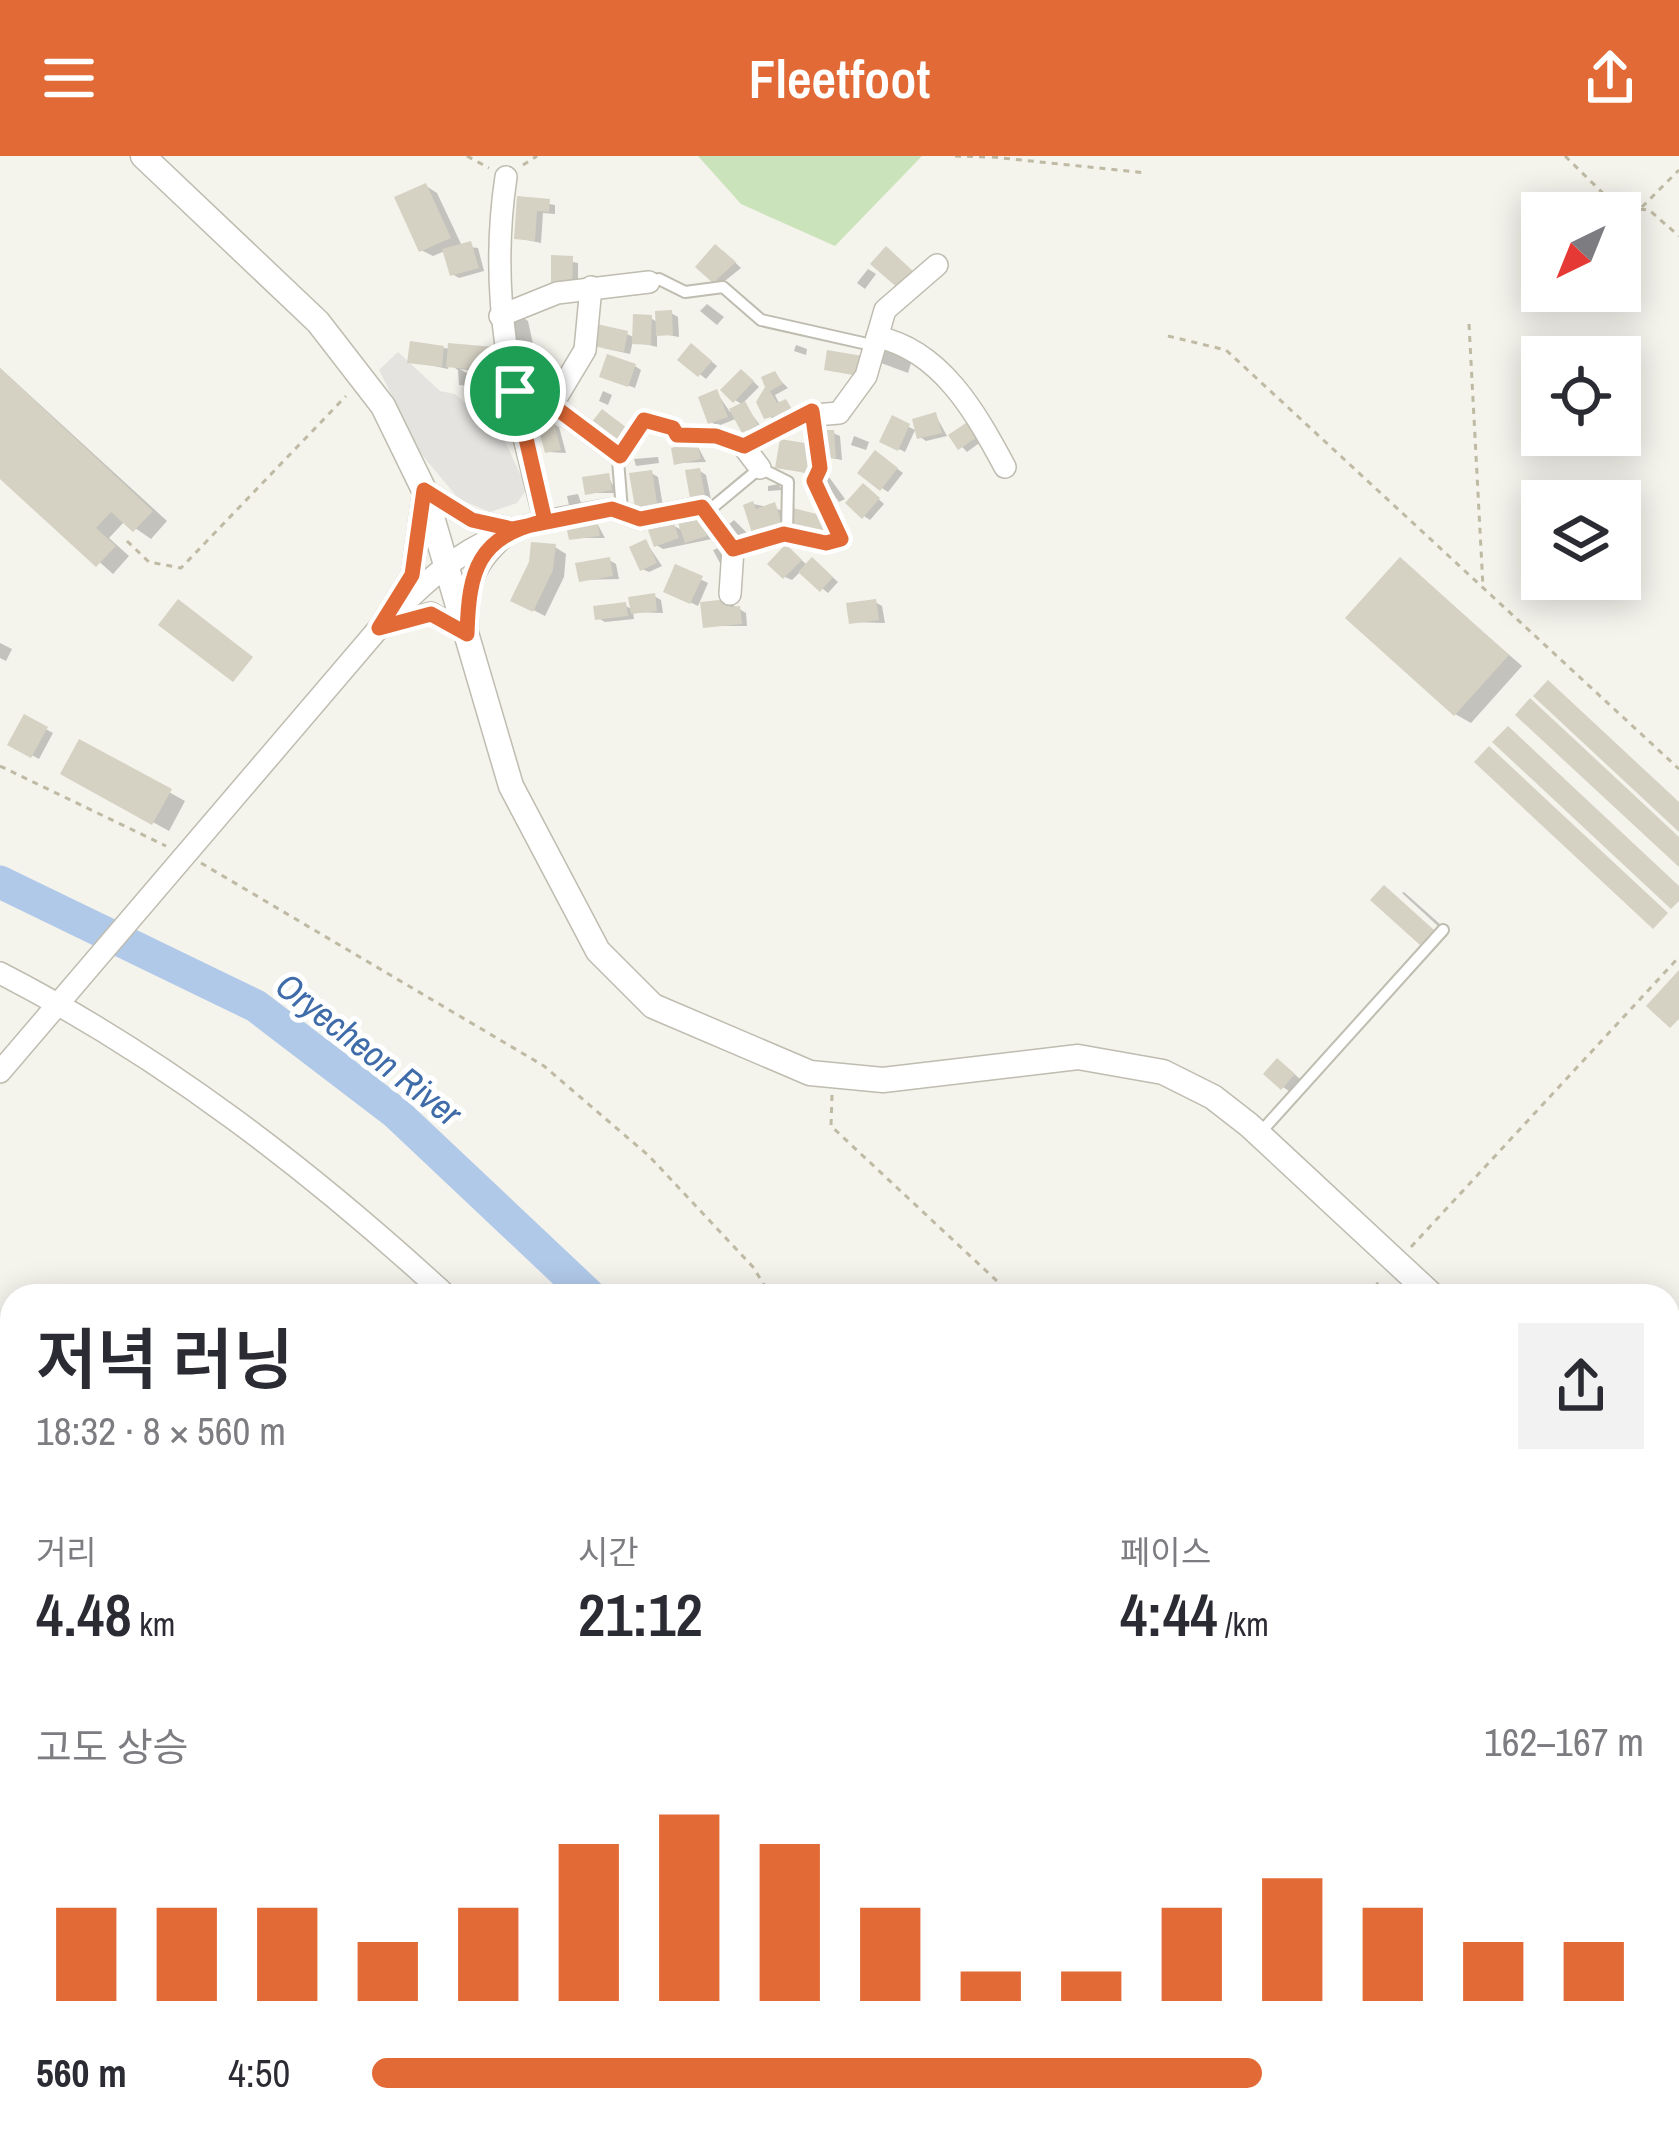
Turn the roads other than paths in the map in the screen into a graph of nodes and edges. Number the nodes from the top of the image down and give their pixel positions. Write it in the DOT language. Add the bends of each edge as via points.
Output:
graph roads {
  1 [pos="143,156"];
  2 [pos="506,177"];
  3 [pos="937,265"];
  4 [pos="649,282"];
  5 [pos="591,287"];
  6 [pos="500,316"];
  7 [pos="876,341"];
  8 [pos="515,391"];
  9 [pos="552,405"];
  10 [pos="815,415"];
  11 [pos="744,446"];
  12 [pos="620,456"];
  13 [pos="1005,467"];
  14 [pos="760,468"];
  15 [pos="424,490"];
  16 [pos="622,510"];
  17 [pos="706,512"];
  18 [pos="545,521"];
  19 [pos="512,529"];
  20 [pos="787,535"];
  21 [pos="733,549"];
  22 [pos="446,561"];
  23 [pos="730,594"];
  24 [pos="379,628"];
  25 [pos="467,634"];
  26 [pos="1443,931"];
  27 [pos="0,974"];
  28 [pos="58,1003"];
  29 [pos="0,1072"];
  30 [pos="1258,1134"];
  31 [pos="434,1284"];
  32 [pos="1419,1284"];
  1 -- 15 [label="street" via="284,286 364,377"];
  2 -- 6 [label="street" via="495,264"];
  3 -- 7 [label="street" via="885,310"];
  4 -- 5 [label="street"];
  4 -- 7 [label="lane" via="685,292 723,287 761,320"];
  5 -- 6 [label="street"];
  5 -- 9 [label="street" via="585,350"];
  6 -- 8 [label="street"];
  7 -- 10 [label="street" via="853,399 839,413"];
  7 -- 13 [label="street" via="923,354 981,422"];
  8 -- 9 [label="street"];
  8 -- 18 [label="street"];
  9 -- 12 [label="street"];
  10 -- 11 [label="lane" via="800,413"];
  10 -- 20 [label="lane" via="814,481 841,539"];
  11 -- 12 [label="lane" via="677,435 644,420"];
  11 -- 14 [label="street"];
  12 -- 16 [label="lane"];
  14 -- 17 [label="lane"];
  14 -- 20 [label="lane" via="788,482"];
  15 -- 19 [label="street" via="472,520"];
  15 -- 22 [label="street"];
  15 -- 24 [label="street" via="412,575"];
  16 -- 17 [label="street" via="640,519"];
  16 -- 18 [label="street"];
  17 -- 21 [label="street"];
  18 -- 19 [label="street"];
  19 -- 22 [label="street"];
  19 -- 25 [label="street" via="471,575"];
  20 -- 21 [label="lane"];
  21 -- 23 [label="street"];
  22 -- 24 [label="street"];
  22 -- 25 [label="street"];
  24 -- 25 [label="street" via="431,614"];
  24 -- 28 [label="street"];
  25 -- 30 [label="street" via="512,786 598,951 653,1006 831,1076 883,1081 1051,1058 1103,1059 1184,1081"];
  26 -- 30 [label="lane"];
  27 -- 28 [label="street"];
  28 -- 29 [label="street"];
  28 -- 31 [label="street" via="332,1190"];
  30 -- 32 [label="street"];
}
